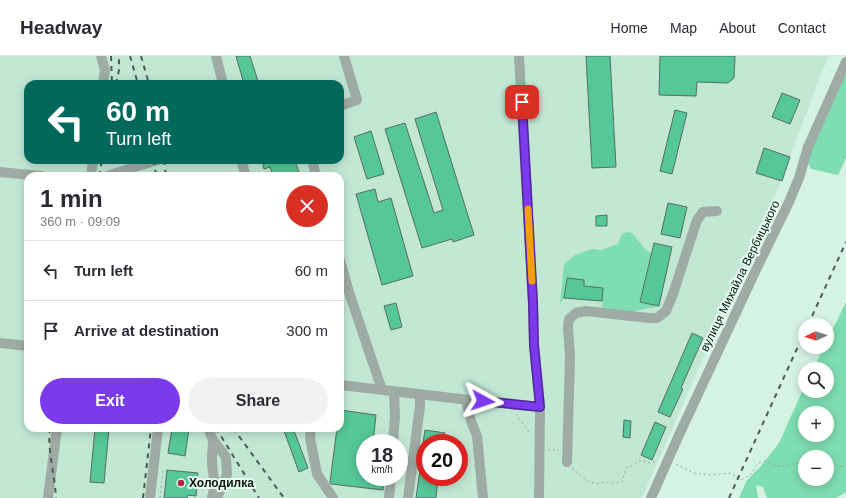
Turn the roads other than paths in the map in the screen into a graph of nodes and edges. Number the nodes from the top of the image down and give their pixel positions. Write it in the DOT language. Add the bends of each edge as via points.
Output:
graph roads {
  1 [pos="101,56"];
  2 [pos="216,56"];
  3 [pos="344,56"];
  4 [pos="519,56"];
  5 [pos="846,62"];
  6 [pos="104,80"];
  7 [pos="222,80"];
  8 [pos="344,105"];
  9 [pos="144,164"];
  10 [pos="0,172"];
  11 [pos="120,172"];
  12 [pos="24,174"];
  13 [pos="717,211"];
  14 [pos="344,274"];
  15 [pos="0,343"];
  16 [pos="24,346"];
  17 [pos="344,385"];
  18 [pos="382,390"];
  19 [pos="394,392"];
  20 [pos="420,394"];
  21 [pos="466,400"];
  22 [pos="540,407"];
  23 [pos="56,432"];
  24 [pos="158,432"];
  25 [pos="210,432"];
  26 [pos="311,432"];
  27 [pos="394,434"];
  28 [pos="213,440"];
  29 [pos="567,462"];
  30 [pos="391,486"];
  31 [pos="48,498"];
  32 [pos="150,498"];
  33 [pos="212,498"];
  34 [pos="217,498"];
  35 [pos="333,498"];
  36 [pos="389,498"];
  37 [pos="408,498"];
  38 [pos="484,498"];
  39 [pos="538,498"];
  40 [pos="651,498"];
  1 -- 6 [label="street" via="105,70"];
  2 -- 7 [label="street"];
  3 -- 8 [label="street" via="357,100"];
  4 -- 22 [label="street" via="534,345"];
  5 -- 40 [label="street, вулиця Михайла Вербицького" via="808,147 800,178"];
  9 -- 11 [label="street"];
  10 -- 12 [label="street"];
  13 -- 29 [label="street" via="703,212 696,220 673,294 666,311 657,318 586,311 576,313 569,319"];
  14 -- 18 [label="street"];
  15 -- 16 [label="street"];
  17 -- 18 [label="street"];
  18 -- 19 [label="street"];
  19 -- 20 [label="street"];
  19 -- 27 [label="street"];
  20 -- 21 [label="street"];
  20 -- 37 [label="street"];
  21 -- 22 [label="street"];
  21 -- 38 [label="street" via="477,436"];
  22 -- 39 [label="street"];
  23 -- 31 [label="street"];
  24 -- 32 [label="street"];
  25 -- 28 [label="street"];
  26 -- 35 [label="street" via="318,474"];
  28 -- 33 [label="street" via="215,479"];
  28 -- 34 [label="street" via="226,458 227,474"];
  30 -- 36 [label="street"];
}
